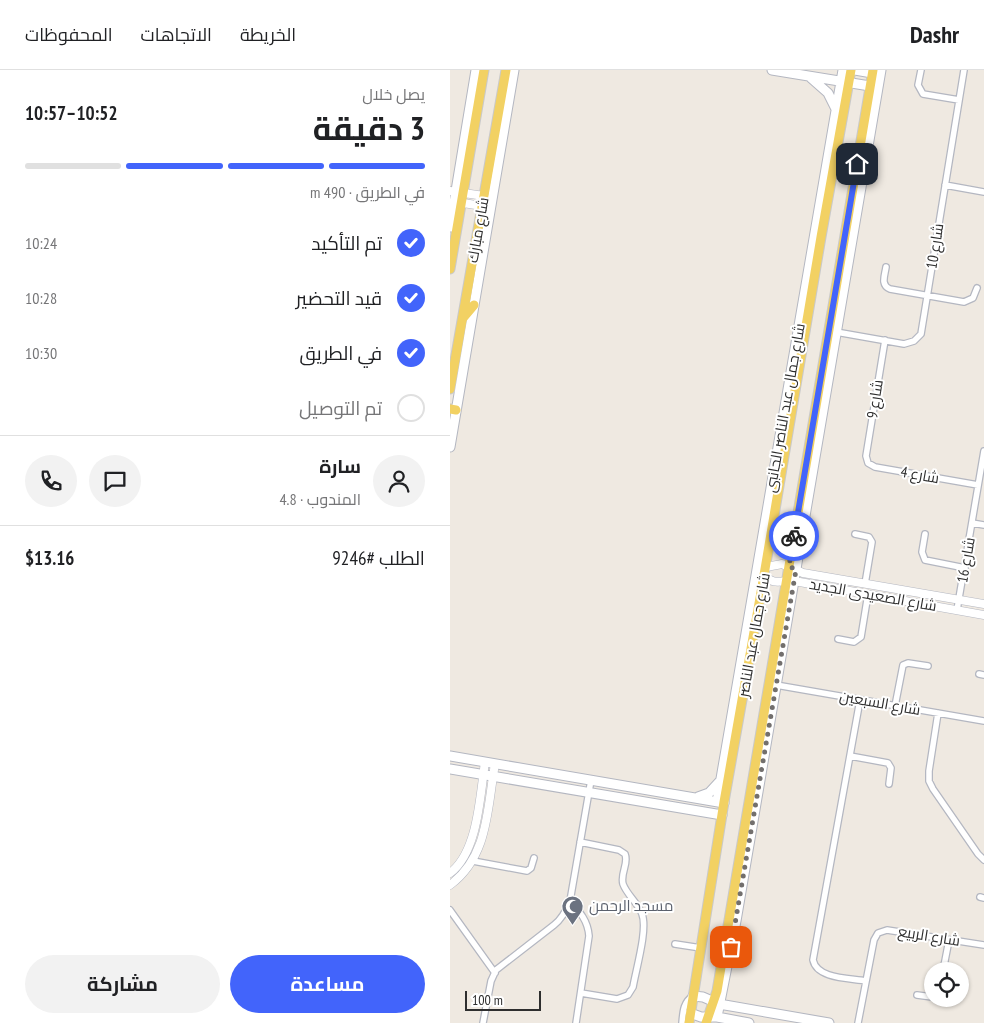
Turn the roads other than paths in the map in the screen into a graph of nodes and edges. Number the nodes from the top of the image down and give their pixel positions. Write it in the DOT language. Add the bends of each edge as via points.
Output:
graph roads {
  1 [pos="476,70"];
  2 [pos="484,70"];
  3 [pos="506,70"];
  4 [pos="514,70"];
  5 [pos="772,70"];
  6 [pos="843,70"];
  7 [pos="851,70"];
  8 [pos="855,70"];
  9 [pos="921,70"];
  10 [pos="964,70"];
  11 [pos="875,71"];
  12 [pos="809,76"];
  13 [pos="845,82"];
  14 [pos="874,86"];
  15 [pos="500,97"];
  16 [pos="959,100"];
  17 [pos="507,109"];
  18 [pos="836,109"];
  19 [pos="945,185"];
  20 [pos="984,192"];
  21 [pos="456,196"];
  22 [pos="483,201"];
  23 [pos="450,227"];
  24 [pos="818,236"];
  25 [pos="886,267"];
  26 [pos="450,269"];
  27 [pos="977,288"];
  28 [pos="927,296"];
  29 [pos="474,305"];
  30 [pos="462,320"];
  31 [pos="836,332"];
  32 [pos="885,340"];
  33 [pos="450,389"];
  34 [pos="453,410"];
  35 [pos="450,447"];
  36 [pos="984,451"];
  37 [pos="866,458"];
  38 [pos="775,484"];
  39 [pos="978,485"];
  40 [pos="972,523"];
  41 [pos="984,525"];
  42 [pos="856,534"];
  43 [pos="925,534"];
  44 [pos="792,568"];
  45 [pos="964,568"];
  46 [pos="765,571"];
  47 [pos="790,581"];
  48 [pos="865,584"];
  49 [pos="868,594"];
  50 [pos="959,600"];
  51 [pos="984,604"];
  52 [pos="957,610"];
  53 [pos="984,615"];
  54 [pos="838,639"];
  55 [pos="778,648"];
  56 [pos="928,666"];
  57 [pos="776,685"];
  58 [pos="860,700"];
  59 [pos="895,706"];
  60 [pos="938,713"];
  61 [pos="736,715"];
  62 [pos="984,721"];
  63 [pos="765,724"];
  64 [pos="450,756"];
  65 [pos="850,756"];
  66 [pos="490,763"];
  67 [pos="450,768"];
  68 [pos="488,775"];
  69 [pos="722,777"];
  70 [pos="591,780"];
  71 [pos="889,784"];
  72 [pos="589,792"];
  73 [pos="696,798"];
  74 [pos="724,802"];
  75 [pos="722,815"];
  76 [pos="580,842"];
  77 [pos="534,858"];
  78 [pos="984,860"];
  79 [pos="473,861"];
  80 [pos="450,873"];
  81 [pos="450,885"];
  82 [pos="570,901"];
  83 [pos="450,910"];
  84 [pos="949,940"];
  85 [pos="675,944"];
  86 [pos="984,945"];
  87 [pos="701,948"];
  88 [pos="945,962"];
  89 [pos="494,972"];
  90 [pos="866,981"];
  91 [pos="581,993"];
  92 [pos="917,994"];
  93 [pos="924,995"];
  94 [pos="693,996"];
  95 [pos="717,1003"];
  96 [pos="690,1013"];
  97 [pos="711,1019"];
  98 [pos="483,1023"];
  99 [pos="576,1023"];
  100 [pos="682,1023"];
  101 [pos="689,1023"];
  102 [pos="749,1023"];
  103 [pos="829,1023"];
  104 [pos="858,1023"];
  1 -- 21 [label="main road"];
  2 -- 21 [label="main road, شارع مبارك"];
  3 -- 15 [label="main road, شارع مبارك"];
  4 -- 17 [label="main road"];
  5 -- 12 [label="main road"];
  6 -- 13 [label="main road"];
  7 -- 13 [label="main road"];
  8 -- 11 [label="main road"];
  9 -- 16 [label="street" via="918,85 921,92"];
  10 -- 16 [label="street, شارع 10"];
  11 -- 14 [label="main road, شارع جمال عبد الناصر"];
  12 -- 13 [label="main road"];
  12 -- 18 [label="main road" via="828,93"];
  13 -- 14 [label="main road"];
  13 -- 18 [label="main road"];
  13 -- 24 [label="main road"];
  14 -- 31 [label="main road"];
  14 -- 44 [label="main road, شارع جمال عبد الناصر"];
  15 -- 17 [label="main road"];
  15 -- 22 [label="main road, شارع مبارك"];
  16 -- 19 [label="street, شارع 10"];
  17 -- 29 [label="main road"];
  18 -- 24 [label="main road"];
  19 -- 20 [label="street"];
  19 -- 28 [label="street, شارع 10"];
  21 -- 22 [label="street"];
  21 -- 23 [label="main road"];
  21 -- 26 [label="main road, شارع مبارك"];
  22 -- 30 [label="main road, شارع مبارك"];
  24 -- 38 [label="main road, شارع جمال عبد الناصر الجانبى"];
  25 -- 28 [label="street" via="884,283 887,288"];
  27 -- 28 [label="street" via="973,298 967,302"];
  28 -- 32 [label="street, شارع 10" via="922,330 917,339 904,344"];
  29 -- 30 [label="main road"];
  29 -- 34 [label="main road"];
  30 -- 33 [label="main road, شارع مبارك"];
  31 -- 32 [label="street, شارع 10"];
  31 -- 44 [label="main road"];
  32 -- 37 [label="street, شارع 9"];
  34 -- 35 [label="main road"];
  36 -- 39 [label="street, شارع 16"];
  37 -- 39 [label="street, شارع 4" via="873,467"];
  38 -- 46 [label="main road, شارع جمال عبد الناصر"];
  38 -- 61 [label="main road, شارع جمال عبد الناصر الجانبى"];
  39 -- 40 [label="street, شارع 16"];
  40 -- 41 [label="street"];
  40 -- 45 [label="street, شارع 16"];
  42 -- 48 [label="street" via="869,537 872,542"];
  43 -- 45 [label="street" via="922,552 925,560"];
  44 -- 46 [label="street, شارع الصعيدى الجديد" via="779,564"];
  44 -- 47 [label="main road, شارع جمال عبد الناصر"];
  44 -- 48 [label="street, شارع الصعيدى الجديد" via="803,573"];
  45 -- 50 [label="street, شارع 16"];
  46 -- 47 [label="street, شارع الصعيدى الجديد" via="773,582"];
  46 -- 61 [label="main road, شارع جمال عبد الناصر"];
  47 -- 49 [label="street, شارع الصعيدى الجديد"];
  47 -- 55 [label="main road, شارع جمال عبد الناصر"];
  48 -- 50 [label="street, شارع الصعيدى الجديد"];
  49 -- 52 [label="street, شارع الصعيدى الجديد"];
  49 -- 54 [label="street" via="861,637 854,642"];
  50 -- 51 [label="street, شارع الصعيدى الجديد"];
  50 -- 52 [label="street, شارع 16"];
  52 -- 53 [label="street, شارع الصعيدى الجديد"];
  55 -- 57 [label="main road"];
  55 -- 63 [label="main road, شارع جمال عبد الناصر"];
  56 -- 59 [label="street" via="908,663 903,666"];
  57 -- 58 [label="street, شارع السبعين"];
  57 -- 63 [label="main road"];
  58 -- 59 [label="street, شارع السبعين"];
  58 -- 65 [label="street"];
  59 -- 60 [label="street, شارع السبعين"];
  60 -- 62 [label="street, شارع السبعين"];
  60 -- 78 [label="street" via="929,781"];
  61 -- 69 [label="main road, شارع جمال عبد الناصر الجانبى"];
  61 -- 74 [label="main road, شارع جمال عبد الناصر"];
  63 -- 95 [label="main road, شارع جمال عبد الناصر"];
  64 -- 66 [label="main road"];
  65 -- 71 [label="street" via="890,764"];
  65 -- 90 [label="street" via="813,960 823,973"];
  66 -- 68 [label="street"];
  66 -- 70 [label="main road"];
  67 -- 68 [label="main road"];
  68 -- 72 [label="main road"];
  68 -- 79 [label="street" via="482,839"];
  68 -- 80 [label="street" via="471,843 463,860"];
  69 -- 73 [label="main road" via="714,788"];
  69 -- 74 [label="main road, شارع جمال عبد الناصر الجانبى" via="718,796"];
  70 -- 72 [label="street"];
  70 -- 73 [label="main road"];
  72 -- 75 [label="main road"];
  72 -- 76 [label="street"];
  73 -- 74 [label="main road"];
  74 -- 75 [label="main road, شارع جمال عبد الناصر"];
  75 -- 87 [label="main road, شارع جمال عبد الناصر"];
  76 -- 82 [label="street"];
  76 -- 91 [label="street" via="620,850 625,854 623,883 640,910 644,923 628,995 617,999"];
  77 -- 79 [label="street" via="532,868 527,870"];
  79 -- 81 [label="street"];
  82 -- 89 [label="street" via="558,922"];
  82 -- 91 [label="street" via="584,917 589,932"];
  83 -- 89 [label="street"];
  84 -- 86 [label="street, شارع الربيع"];
  84 -- 88 [label="street"];
  84 -- 90 [label="street, شارع الربيع" via="887,930 880,932 874,940"];
  85 -- 87 [label="street"];
  87 -- 94 [label="main road, شارع جمال عبد الناصر"];
  89 -- 98 [label="street"];
  90 -- 104 [label="street, شارع الربيع"];
  91 -- 99 [label="street"];
  92 -- 93 [label="street"];
  94 -- 95 [label="main road"];
  94 -- 96 [label="main road, شارع جمال عبد الناصر"];
  94 -- 100 [label="street" via="685,1005"];
  95 -- 97 [label="main road, شارع جمال عبد الناصر"];
  95 -- 103 [label="main road"];
  96 -- 97 [label="main road"];
  96 -- 101 [label="main road, شارع جمال عبد الناصر"];
  97 -- 102 [label="main road"];
}
